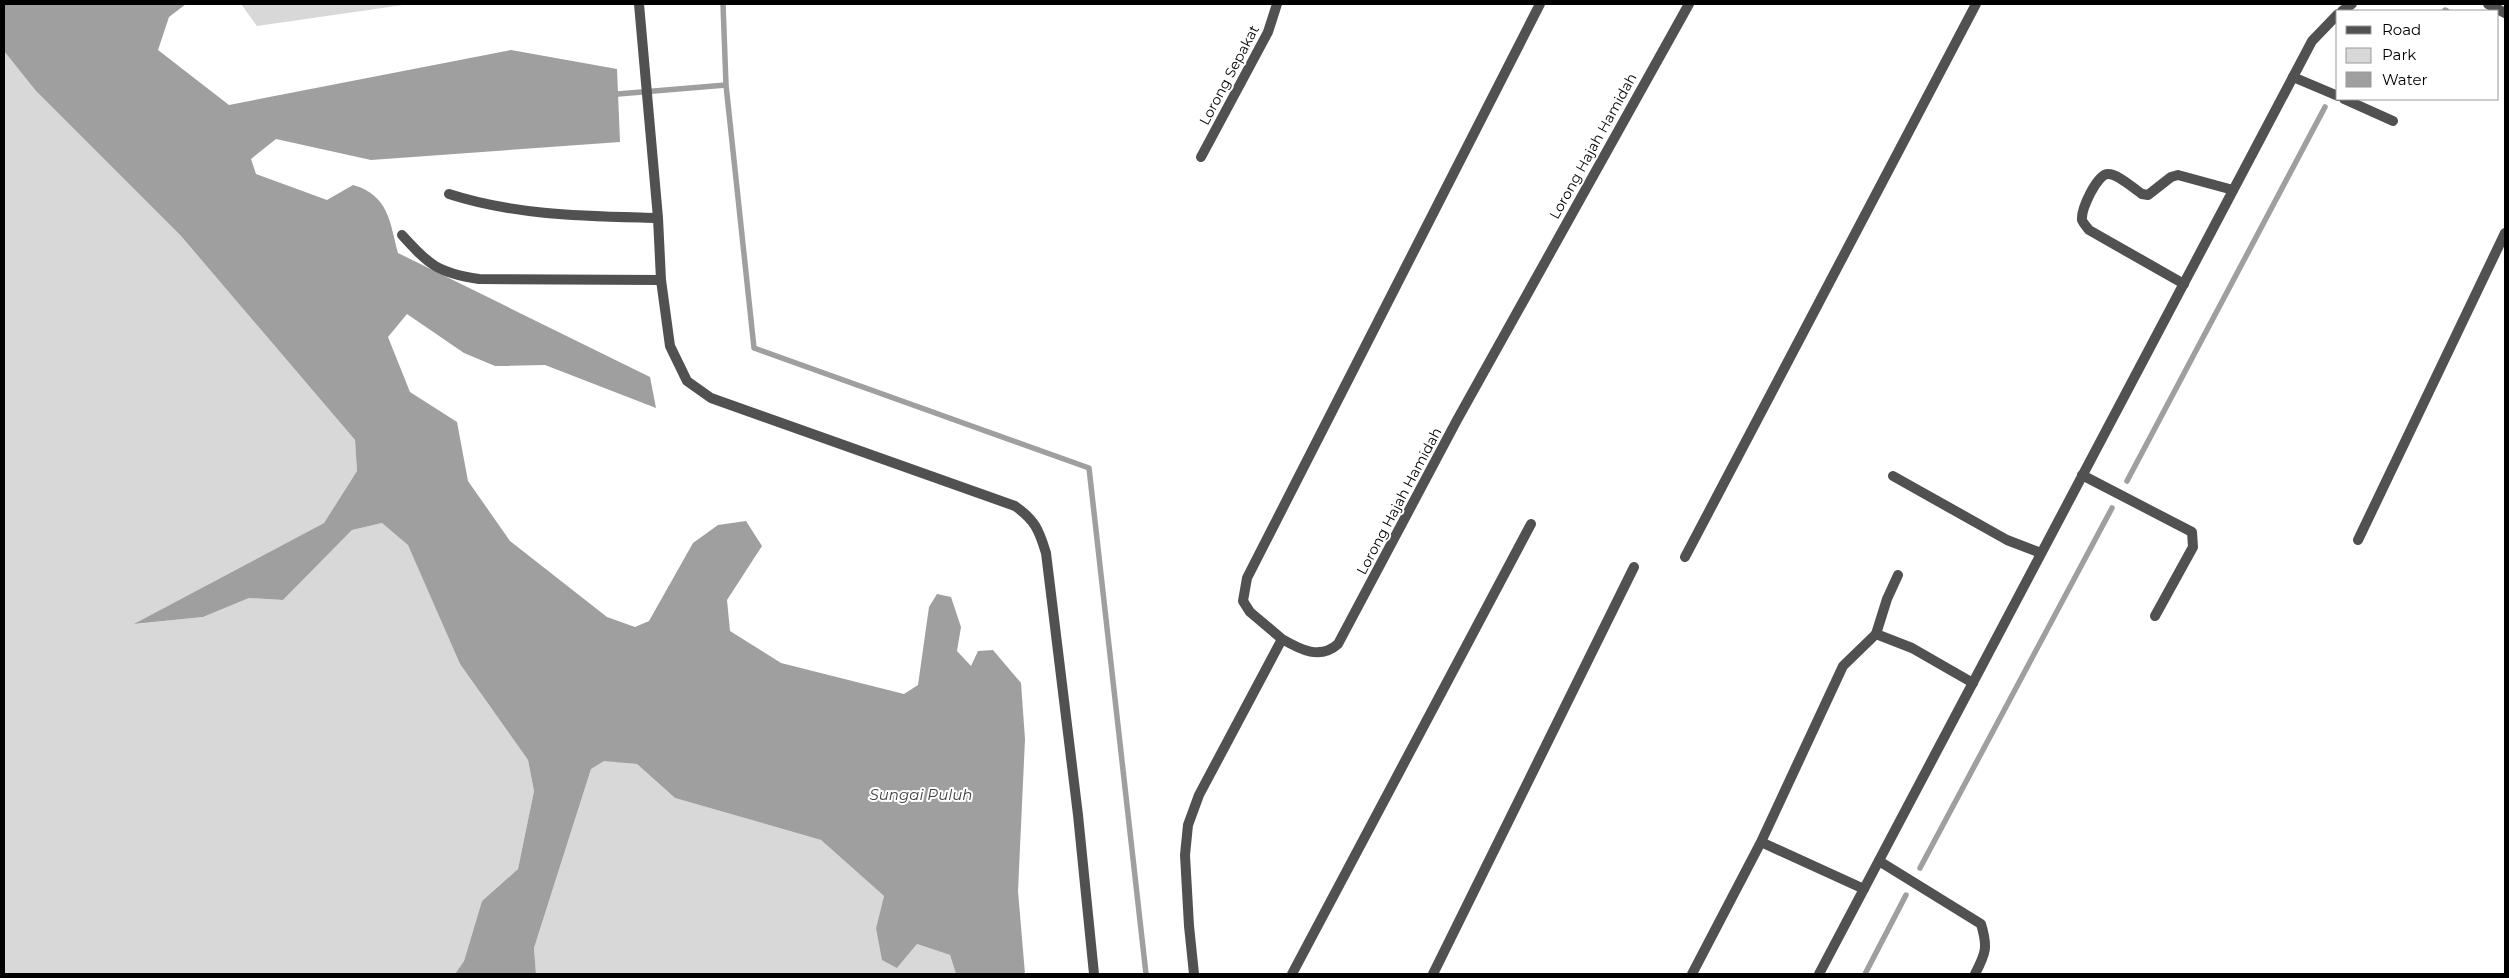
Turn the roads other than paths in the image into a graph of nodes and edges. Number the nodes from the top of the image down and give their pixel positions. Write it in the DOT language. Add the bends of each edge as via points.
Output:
graph roads {
  1 [pos="639,4"];
  2 [pos="1277,4"];
  3 [pos="1540,4"];
  4 [pos="1689,4"];
  5 [pos="1976,4"];
  6 [pos="2488,4"];
  7 [pos="2505,13"];
  8 [pos="2336,16"];
  9 [pos="2293,77"];
  10 [pos="2336,95"];
  11 [pos="2346,100"];
  12 [pos="2393,121"];
  13 [pos="1201,158"];
  14 [pos="2233,190"];
  15 [pos="448,194"];
  16 [pos="658,218"];
  17 [pos="2505,233"];
  18 [pos="402,235"];
  19 [pos="661,280"];
  20 [pos="2184,284"];
  21 [pos="2082,475"];
  22 [pos="1893,476"];
  23 [pos="1530,524"];
  24 [pos="2358,540"];
  25 [pos="2042,553"];
  26 [pos="1685,557"];
  27 [pos="1634,567"];
  28 [pos="1898,575"];
  29 [pos="2155,616"];
  30 [pos="1876,634"];
  31 [pos="1282,639"];
  32 [pos="1973,683"];
  33 [pos="1761,842"];
  34 [pos="1879,861"];
  35 [pos="1864,889"];
  36 [pos="1094,974"];
  37 [pos="1194,974"];
  38 [pos="1292,974"];
  39 [pos="1433,974"];
  40 [pos="1692,974"];
  41 [pos="1819,974"];
  42 [pos="1975,974"];
  1 -- 16 [label="street"];
  2 -- 13 [label="street, Lorong Sepakat" via="1268,32"];
  3 -- 31 [label="street" via="1247,578 1243,601 1250,612"];
  4 -- 31 [label="street, Lorong Hajah Hamidah" via="1457,420 1338,644 1331,651 1318,655"];
  5 -- 26 [label="street"];
  6 -- 7 [label="street"];
  8 -- 9 [label="street" via="2312,41"];
  9 -- 10 [label="street"];
  9 -- 14 [label="street"];
  11 -- 12 [label="street"];
  14 -- 20 [label="street"];
  14 -- 20 [label="street" via="2178,175 2148,195 2112,174 2098,177 2083,210 2082,221 2089,230"];
  15 -- 16 [label="street" via="478,204 562,216"];
  16 -- 19 [label="street"];
  17 -- 24 [label="street"];
  18 -- 19 [label="street" via="426,261 444,272 459,276 479,279"];
  19 -- 36 [label="street" via="670,346 677,363 687,381 710,398 1015,506 1029,516 1039,532 1046,553 1051,592"];
  20 -- 21 [label="street"];
  21 -- 25 [label="street"];
  21 -- 29 [label="street" via="2192,532 2193,547"];
  22 -- 25 [label="street" via="2007,540"];
  23 -- 38 [label="street"];
  25 -- 32 [label="street"];
  27 -- 39 [label="street"];
  28 -- 30 [label="street"];
  30 -- 32 [label="street" via="1912,648"];
  30 -- 33 [label="street" via="1843,666"];
  31 -- 37 [label="street" via="1199,795 1188,825 1185,855"];
  32 -- 34 [label="street"];
  33 -- 35 [label="street"];
  33 -- 40 [label="street"];
  34 -- 35 [label="street"];
  34 -- 42 [label="street" via="1981,924 1986,941 1985,954"];
  35 -- 41 [label="street"];
}
